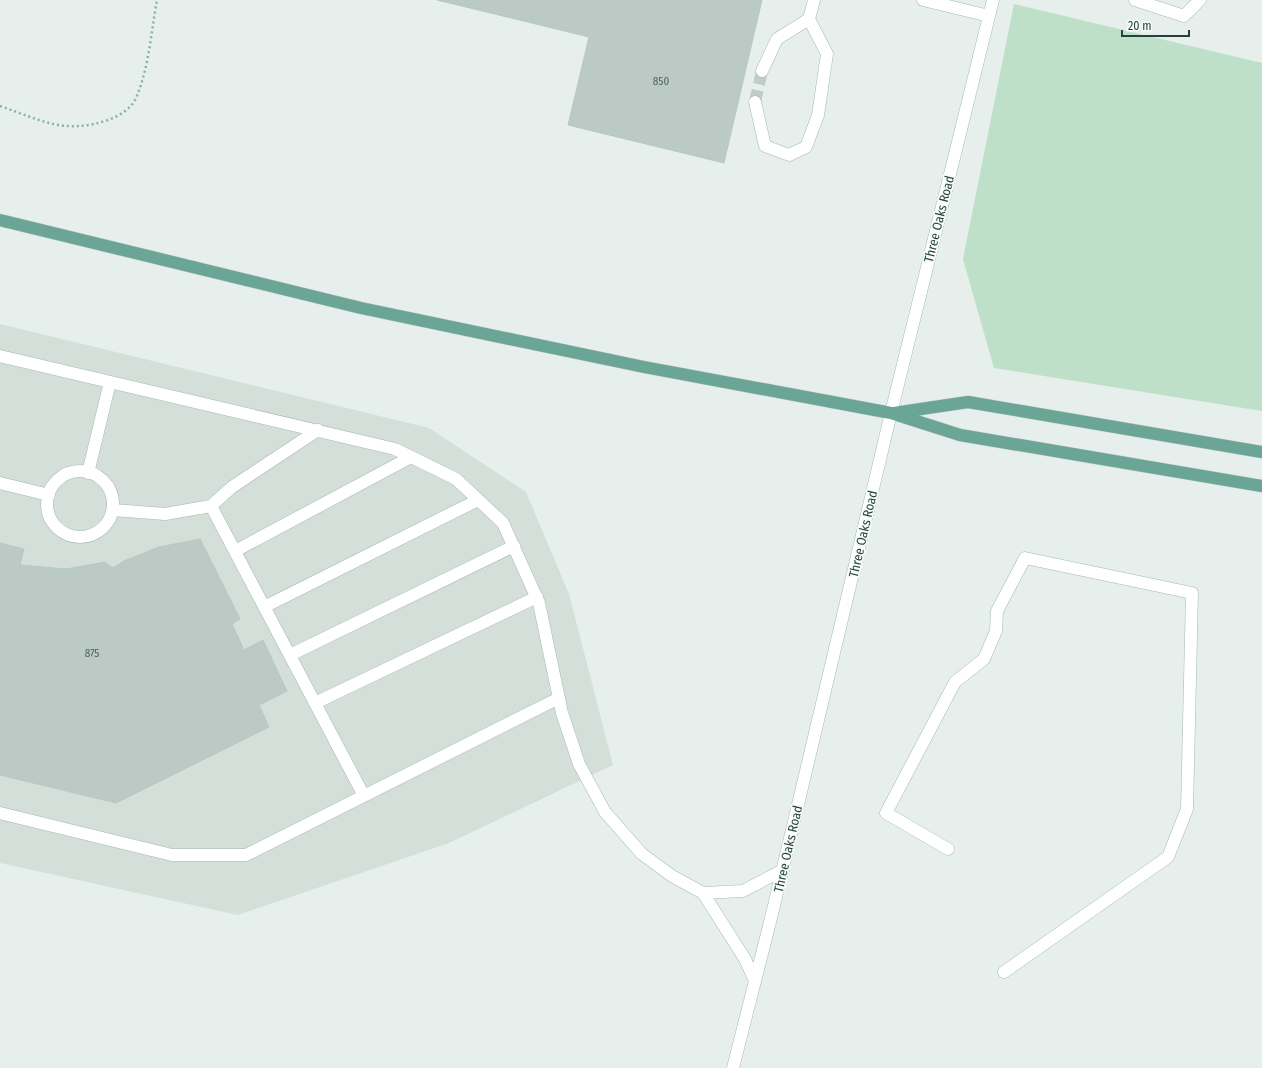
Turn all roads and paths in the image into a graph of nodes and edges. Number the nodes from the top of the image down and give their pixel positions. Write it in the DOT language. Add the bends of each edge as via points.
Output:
graph roads {
  1 [pos="158,0"];
  2 [pos="814,0"];
  3 [pos="923,0"];
  4 [pos="992,0"];
  5 [pos="1135,0"];
  6 [pos="1200,0"];
  7 [pos="989,16"];
  8 [pos="809,20"];
  9 [pos="762,71"];
  10 [pos="755,102"];
  11 [pos="0,106"];
  12 [pos="0,220"];
  13 [pos="0,356"];
  14 [pos="110,382"];
  15 [pos="891,413"];
  16 [pos="318,430"];
  17 [pos="1262,452"];
  18 [pos="411,457"];
  19 [pos="88,472"];
  20 [pos="0,483"];
  21 [pos="1262,486"];
  22 [pos="49,495"];
  23 [pos="478,500"];
  24 [pos="211,506"];
  25 [pos="113,510"];
  26 [pos="514,546"];
  27 [pos="235,551"];
  28 [pos="537,597"];
  29 [pos="264,607"];
  30 [pos="290,655"];
  31 [pos="559,698"];
  32 [pos="314,703"];
  33 [pos="364,796"];
  34 [pos="0,813"];
  35 [pos="948,849"];
  36 [pos="783,870"];
  37 [pos="703,893"];
  38 [pos="1004,972"];
  39 [pos="755,981"];
  40 [pos="734,1068"];
  1 -- 11 [label="path" via="136,99 124,113 90,126 71,128"];
  2 -- 8 [label="street"];
  3 -- 7 [label="street"];
  4 -- 7 [label="street, Three Oaks Road"];
  5 -- 6 [label="street" via="1184,16"];
  7 -- 15 [label="street, Three Oaks Road"];
  8 -- 9 [label="street" via="777,39"];
  8 -- 10 [label="street" via="827,54 818,115 806,147 789,155 765,146"];
  12 -- 15 [label="main road" via="361,308 637,365"];
  13 -- 14 [label="street"];
  14 -- 16 [label="street"];
  14 -- 19 [label="street"];
  15 -- 17 [label="main road" via="968,402"];
  15 -- 21 [label="main road" via="960,435"];
  15 -- 36 [label="street, Three Oaks Road"];
  16 -- 18 [label="street" via="395,449"];
  16 -- 24 [label="street" via="232,487"];
  18 -- 23 [label="street" via="456,479"];
  18 -- 27 [label="street"];
  19 -- 22 [label="street" via="72,472 62,477"];
  19 -- 25 [label="street" via="103,480 110,489"];
  20 -- 22 [label="street"];
  22 -- 25 [label="street" via="50,517 56,527 74,536 85,537 94,534 103,528"];
  23 -- 26 [label="street" via="504,523"];
  23 -- 29 [label="street"];
  24 -- 25 [label="street" via="165,514"];
  24 -- 27 [label="street"];
  26 -- 28 [label="street"];
  26 -- 30 [label="street"];
  27 -- 29 [label="street"];
  28 -- 31 [label="street"];
  28 -- 32 [label="street"];
  29 -- 30 [label="street"];
  30 -- 32 [label="street"];
  31 -- 33 [label="street"];
  31 -- 37 [label="street" via="579,764 605,812 642,854 672,876"];
  32 -- 33 [label="street"];
  33 -- 34 [label="street" via="246,855 172,855"];
  35 -- 38 [label="street" via="886,813 955,682 984,659 996,631 997,611 1025,558 1192,593 1187,809 1168,858"];
  36 -- 37 [label="street" via="743,891"];
  36 -- 39 [label="street, Three Oaks Road"];
  37 -- 39 [label="street" via="745,958"];
  39 -- 40 [label="street, Three Oaks Road"];
}
